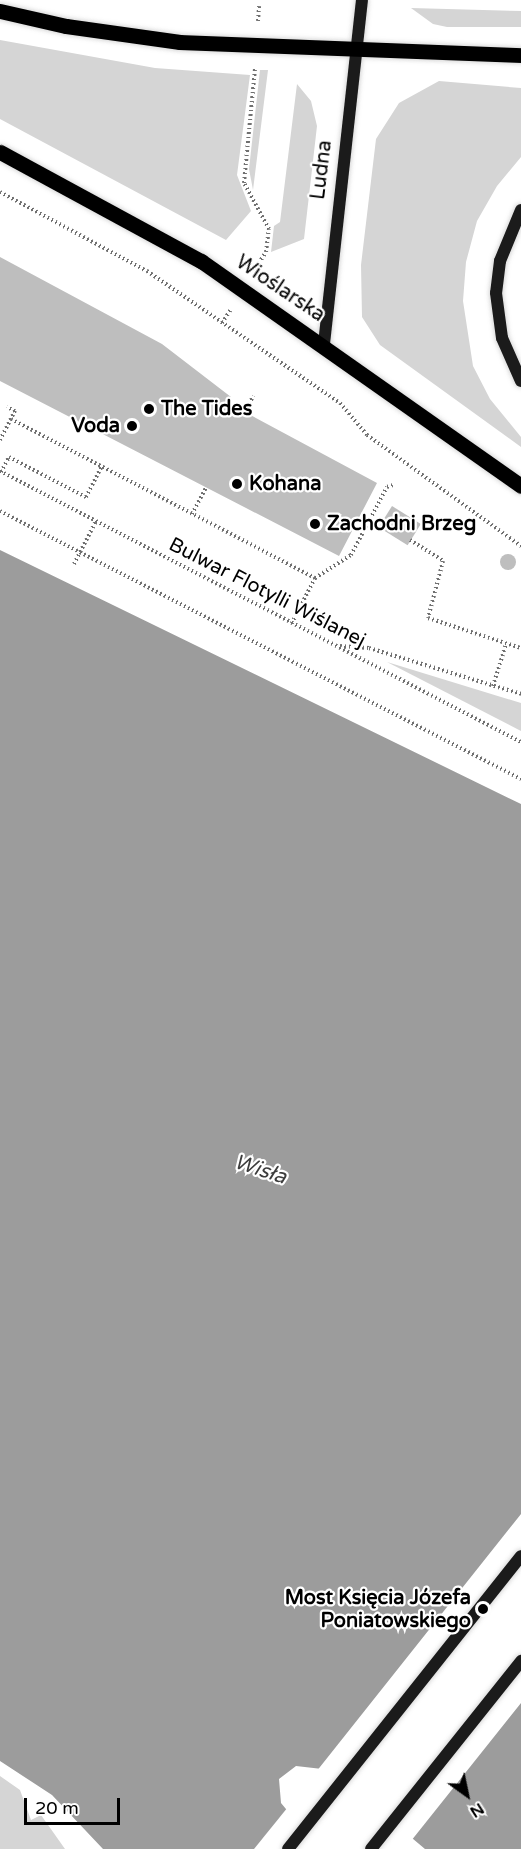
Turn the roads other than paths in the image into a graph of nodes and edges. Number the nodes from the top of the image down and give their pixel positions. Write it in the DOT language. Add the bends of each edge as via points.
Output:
graph roads {
  1 [pos="362,0"];
  2 [pos="0,11"];
  3 [pos="357,51"];
  4 [pos="521,55"];
  5 [pos="0,152"];
  6 [pos="521,210"];
  7 [pos="324,345"];
  8 [pos="521,381"];
  9 [pos="521,486"];
  10 [pos="521,1556"];
  11 [pos="521,1661"];
  12 [pos="288,1849"];
  13 [pos="371,1849"];
  1 -- 3 [label="main road, Ludna"];
  2 -- 3 [label="main road" via="149,39"];
  3 -- 4 [label="main road"];
  3 -- 7 [label="main road, Ludna"];
  5 -- 7 [label="main road, Wioślarska" via="201,261"];
  6 -- 8 [label="main road" via="500,261 496,293 502,338"];
  7 -- 9 [label="main road, Wioślarska"];
  10 -- 12 [label="main road"];
  11 -- 13 [label="main road"];
}
